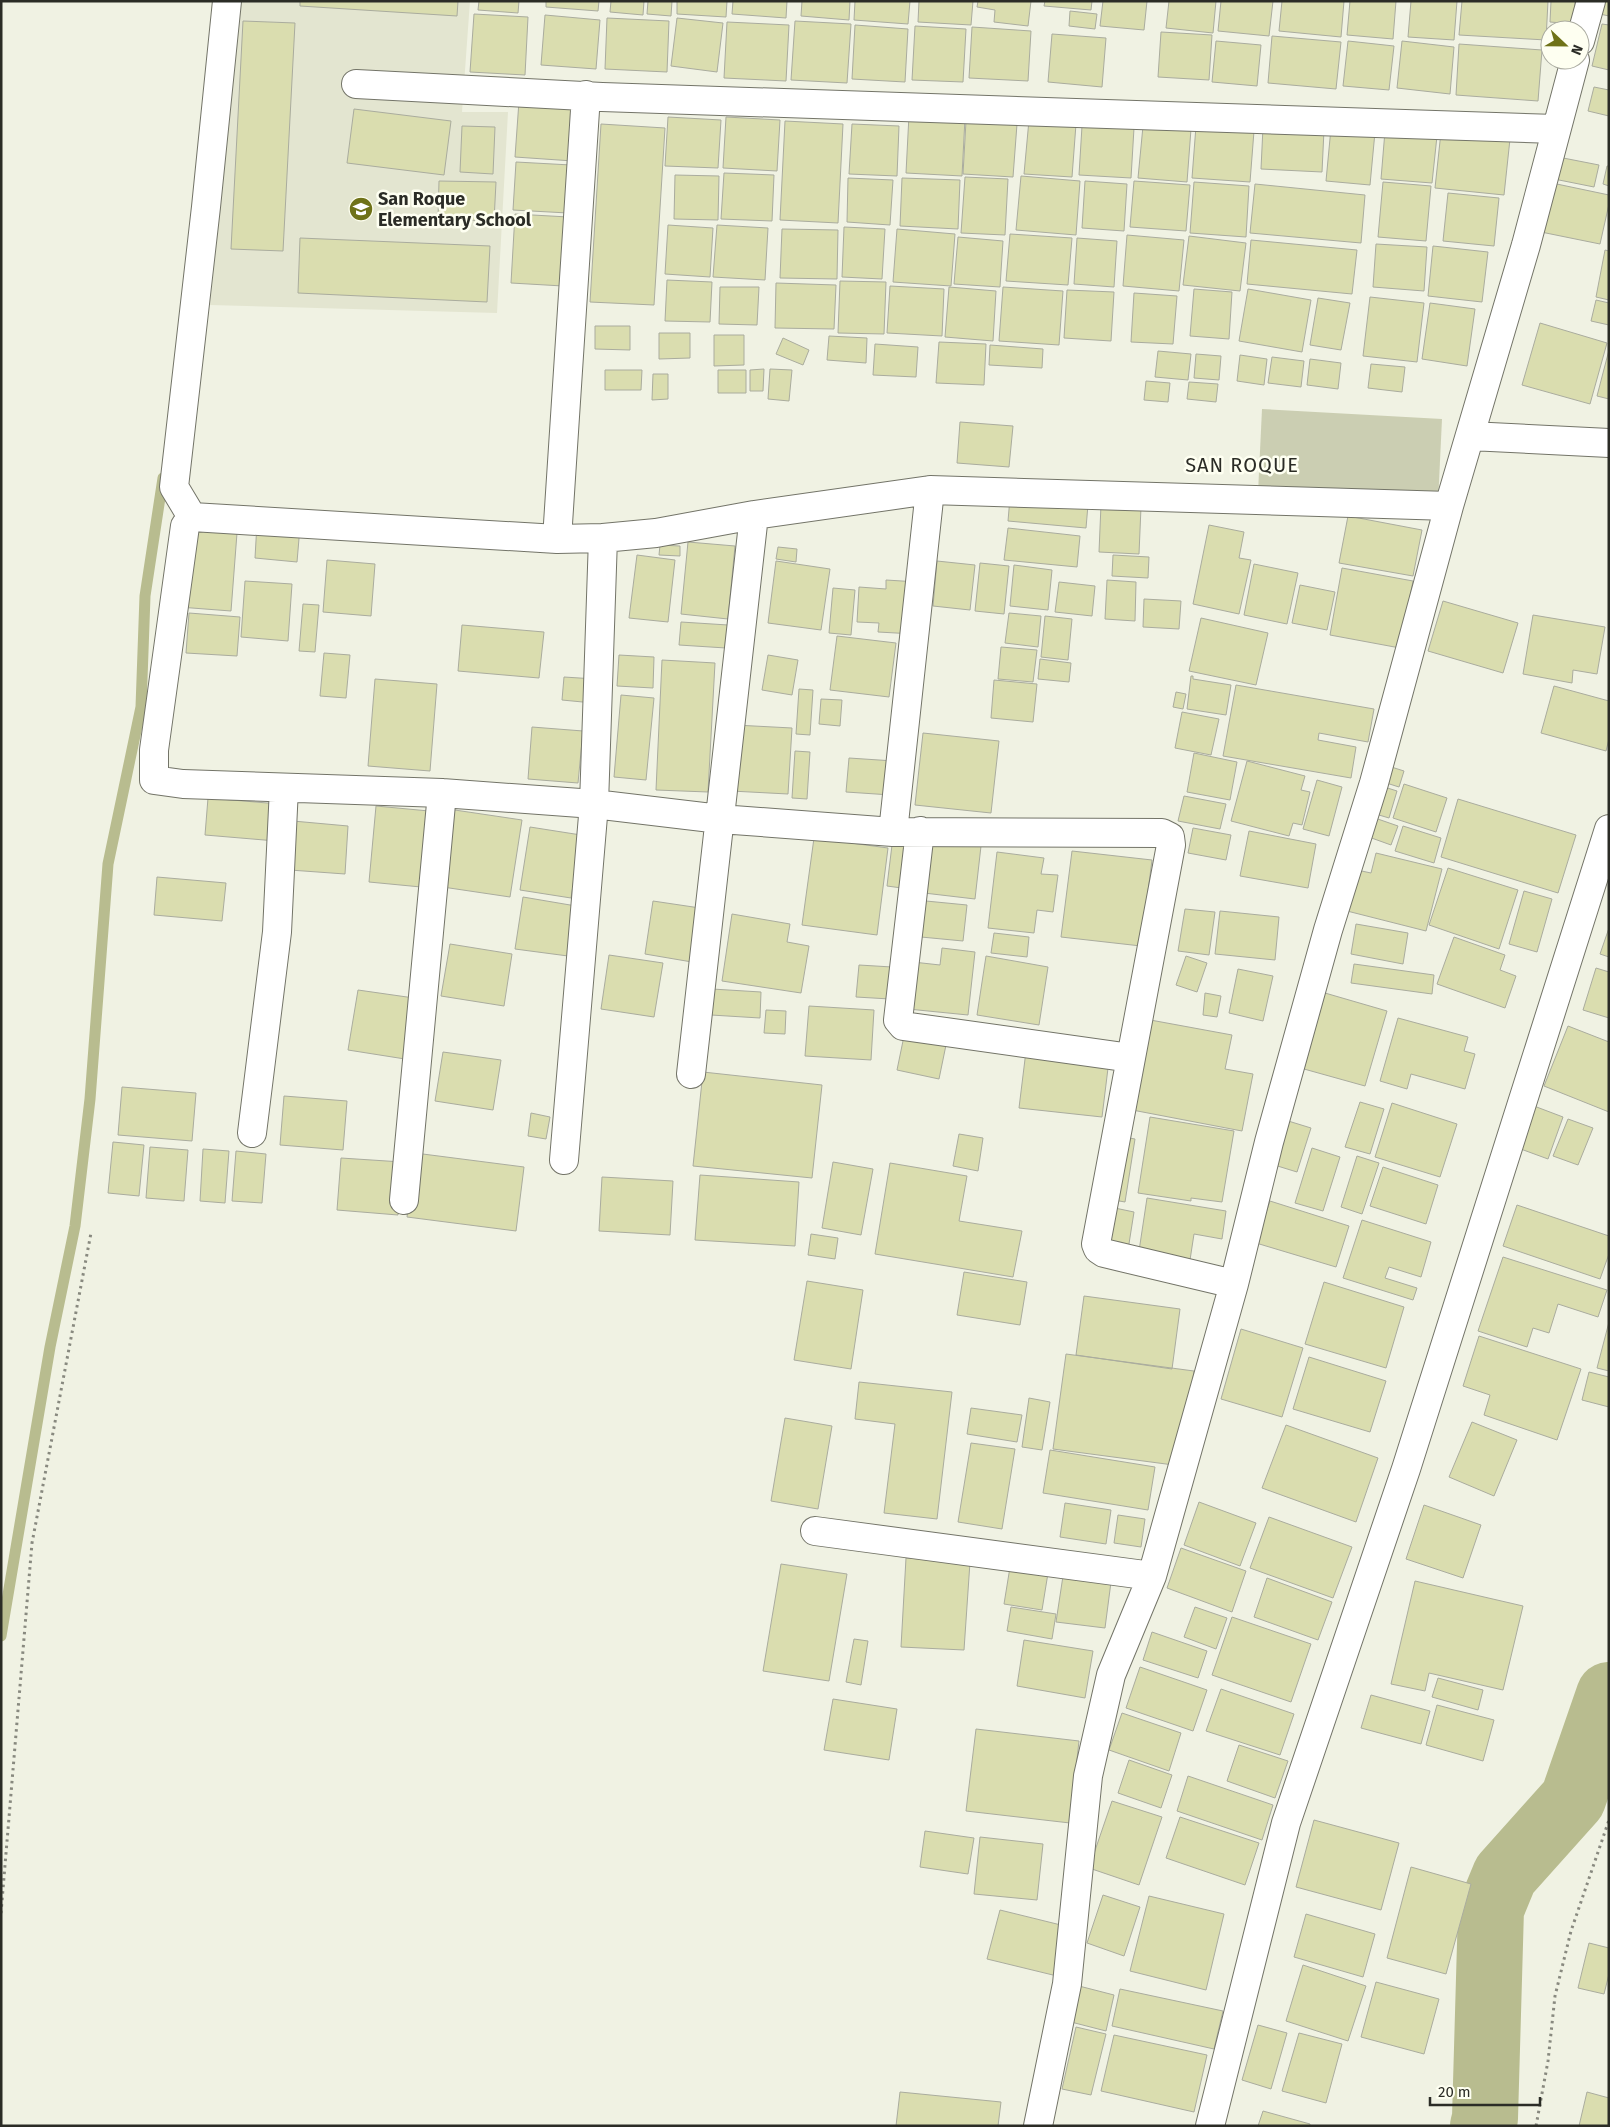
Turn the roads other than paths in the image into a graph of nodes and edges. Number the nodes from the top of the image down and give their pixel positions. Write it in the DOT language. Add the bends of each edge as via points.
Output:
graph roads {
  1 [pos="227,1"];
  2 [pos="1591,1"];
  3 [pos="1586,20"];
  4 [pos="1572,70"];
  5 [pos="356,84"];
  6 [pos="586,95"];
  7 [pos="1556,129"];
  8 [pos="1470,436"];
  9 [pos="1609,443"];
  10 [pos="930,490"];
  11 [pos="1449,506"];
  12 [pos="754,514"];
  13 [pos="192,517"];
  14 [pos="603,538"];
  15 [pos="558,539"];
  16 [pos="284,788"];
  17 [pos="442,793"];
  18 [pos="594,804"];
  19 [pos="720,819"];
  20 [pos="1609,828"];
  21 [pos="920,831"];
  22 [pos="893,832"];
  23 [pos="1131,1058"];
  24 [pos="691,1074"];
  25 [pos="252,1133"];
  26 [pos="564,1160"];
  27 [pos="404,1200"];
  28 [pos="1234,1284"];
  29 [pos="815,1530"];
  30 [pos="1152,1576"];
  31 [pos="1038,2126"];
  32 [pos="1210,2126"];
  1 -- 13 [label="street" via="174,487"];
  2 -- 3 [label="street"];
  4 -- 7 [label="street"];
  5 -- 6 [label="street"];
  6 -- 7 [label="street"];
  6 -- 15 [label="street"];
  7 -- 8 [label="street"];
  8 -- 9 [label="street"];
  8 -- 11 [label="street"];
  10 -- 11 [label="street"];
  10 -- 12 [label="street"];
  10 -- 22 [label="street"];
  11 -- 28 [label="street" via="1374,783 1328,930 1269,1142"];
  12 -- 14 [label="street" via="656,534"];
  12 -- 19 [label="street"];
  13 -- 15 [label="street"];
  13 -- 16 [label="street" via="185,526 154,750 154,780"];
  14 -- 15 [label="street"];
  14 -- 18 [label="street"];
  16 -- 17 [label="street"];
  16 -- 25 [label="street" via="277,932"];
  17 -- 18 [label="street"];
  17 -- 27 [label="street"];
  18 -- 19 [label="street"];
  18 -- 26 [label="street"];
  19 -- 22 [label="street"];
  19 -- 24 [label="street"];
  20 -- 32 [label="street" via="1406,1469 1286,1823"];
  21 -- 22 [label="street"];
  21 -- 23 [label="street" via="898,1020 903,1026"];
  21 -- 23 [label="street" via="1162,832 1170,837"];
  23 -- 28 [label="street" via="1096,1244 1098,1249"];
  28 -- 30 [label="street"];
  29 -- 30 [label="street"];
  30 -- 31 [label="street" via="1111,1675 1088,1776 1067,1984"];
}
